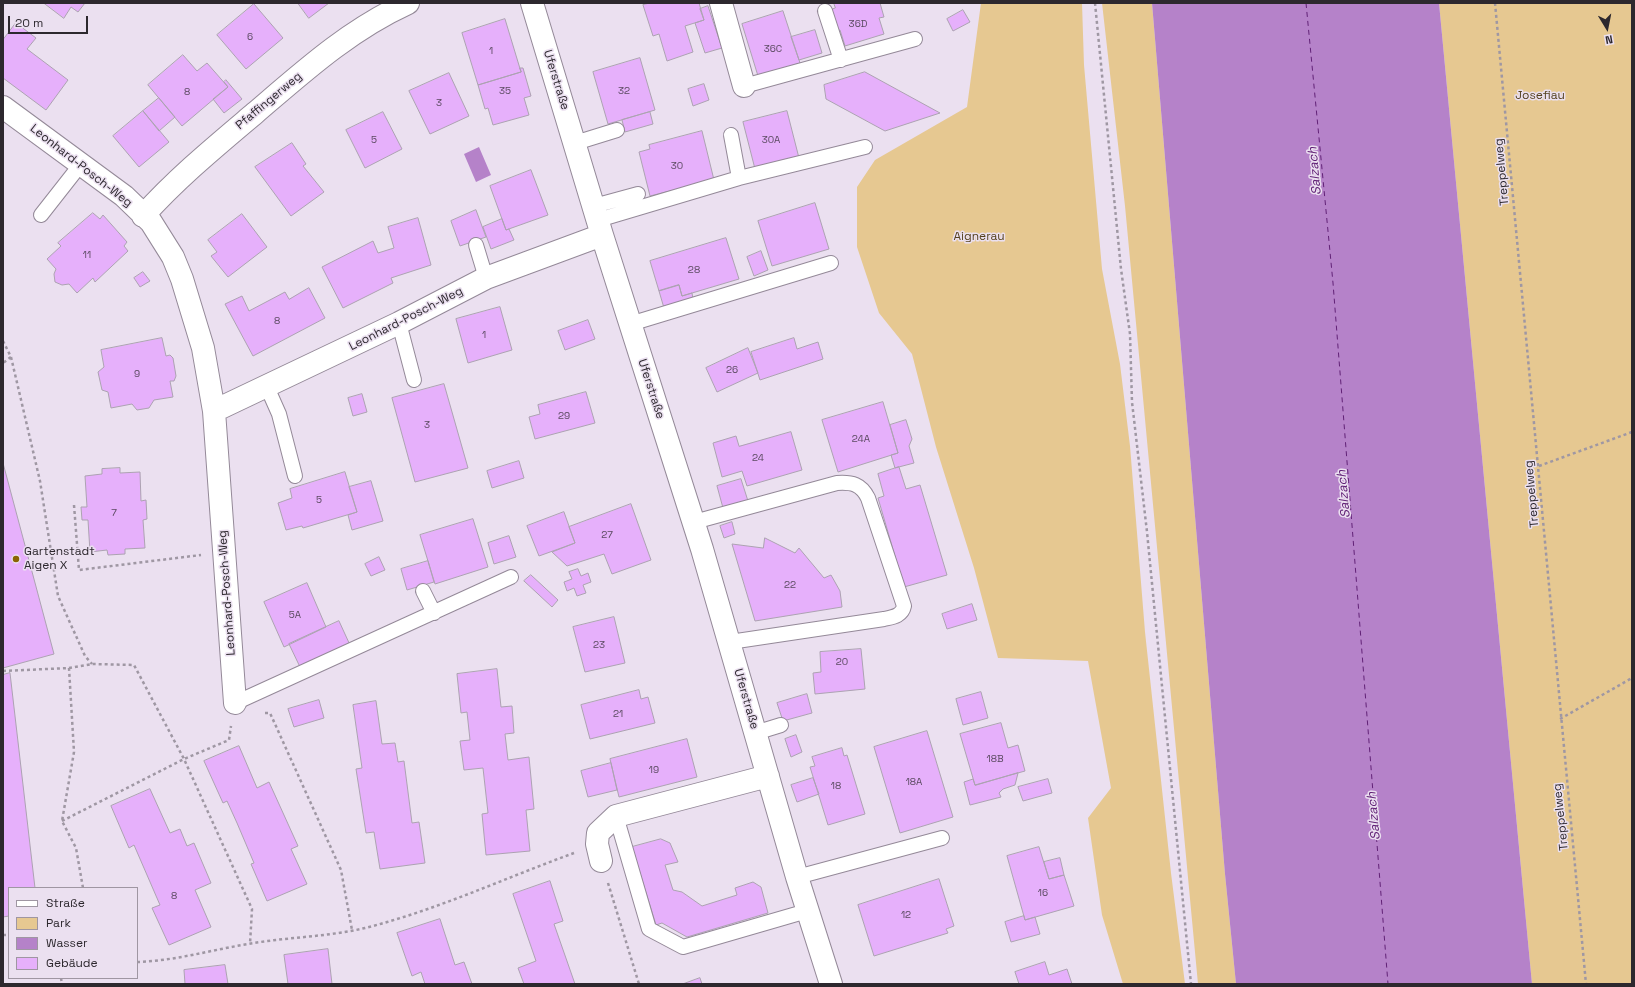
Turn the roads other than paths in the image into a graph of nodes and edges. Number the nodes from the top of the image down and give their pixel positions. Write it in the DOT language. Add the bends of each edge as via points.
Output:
graph roads {
  1 [pos="408,3"];
  2 [pos="532,3"];
  3 [pos="721,3"];
  4 [pos="825,10"];
  5 [pos="915,38"];
  6 [pos="841,60"];
  7 [pos="744,86"];
  8 [pos="3,107"];
  9 [pos="617,130"];
  10 [pos="730,135"];
  11 [pos="575,143"];
  12 [pos="865,148"];
  13 [pos="81,164"];
  14 [pos="739,178"];
  15 [pos="638,194"];
  16 [pos="41,215"];
  17 [pos="143,216"];
  18 [pos="598,220"];
  19 [pos="476,245"];
  20 [pos="831,264"];
  21 [pos="486,278"];
  22 [pos="399,323"];
  23 [pos="630,324"];
  24 [pos="414,380"];
  25 [pos="267,387"];
  26 [pos="214,411"];
  27 [pos="295,476"];
  28 [pos="694,522"];
  29 [pos="511,577"];
  30 [pos="423,591"];
  31 [pos="434,614"];
  32 [pos="730,642"];
  33 [pos="235,703"];
  34 [pos="781,725"];
  35 [pos="755,733"];
  36 [pos="768,776"];
  37 [pos="616,816"];
  38 [pos="942,838"];
  39 [pos="599,853"];
  40 [pos="797,878"];
  41 [pos="808,911"];
  42 [pos="831,984"];
  1 -- 17 [label="street, Pfaffingerweg" via="372,21 323,55 166,189"];
  2 -- 11 [label="street, Uferstraße"];
  3 -- 7 [label="street"];
  4 -- 6 [label="lane"];
  5 -- 6 [label="lane"];
  6 -- 7 [label="lane"];
  8 -- 13 [label="street, Leonhard-Posch-Weg"];
  9 -- 11 [label="lane"];
  10 -- 14 [label="lane"];
  11 -- 18 [label="street, Uferstraße"];
  12 -- 14 [label="lane"];
  13 -- 16 [label="lane"];
  13 -- 17 [label="street, Leonhard-Posch-Weg" via="124,196"];
  14 -- 18 [label="lane"];
  15 -- 18 [label="lane"];
  17 -- 26 [label="street, Leonhard-Posch-Weg" via="160,233 182,279 203,348"];
  18 -- 21 [label="street, Leonhard-Posch-Weg"];
  18 -- 23 [label="street, Uferstraße"];
  19 -- 21 [label="lane"];
  20 -- 23 [label="lane"];
  21 -- 22 [label="street, Leonhard-Posch-Weg"];
  22 -- 24 [label="lane"];
  22 -- 25 [label="street, Leonhard-Posch-Weg"];
  23 -- 28 [label="street, Uferstraße"];
  25 -- 26 [label="street, Leonhard-Posch-Weg"];
  25 -- 27 [label="lane" via="279,414"];
  26 -- 33 [label="street, Leonhard-Posch-Weg"];
  28 -- 32 [label="street, Uferstraße"];
  28 -- 32 [label="lane" via="837,483 853,483 865,491 868,498 904,606 898,616 884,619"];
  29 -- 31 [label="lane"];
  30 -- 31 [label="lane"];
  31 -- 33 [label="lane"];
  32 -- 35 [label="street, Uferstraße"];
  34 -- 35 [label="lane"];
  35 -- 36 [label="street, Uferstraße"];
  36 -- 37 [label="street"];
  36 -- 40 [label="street, Uferstraße"];
  37 -- 39 [label="street" via="598,833"];
  37 -- 41 [label="lane" via="649,929 682,947"];
  38 -- 40 [label="lane"];
  40 -- 41 [label="street, Uferstraße"];
  41 -- 42 [label="street, Uferstraße"];
}
